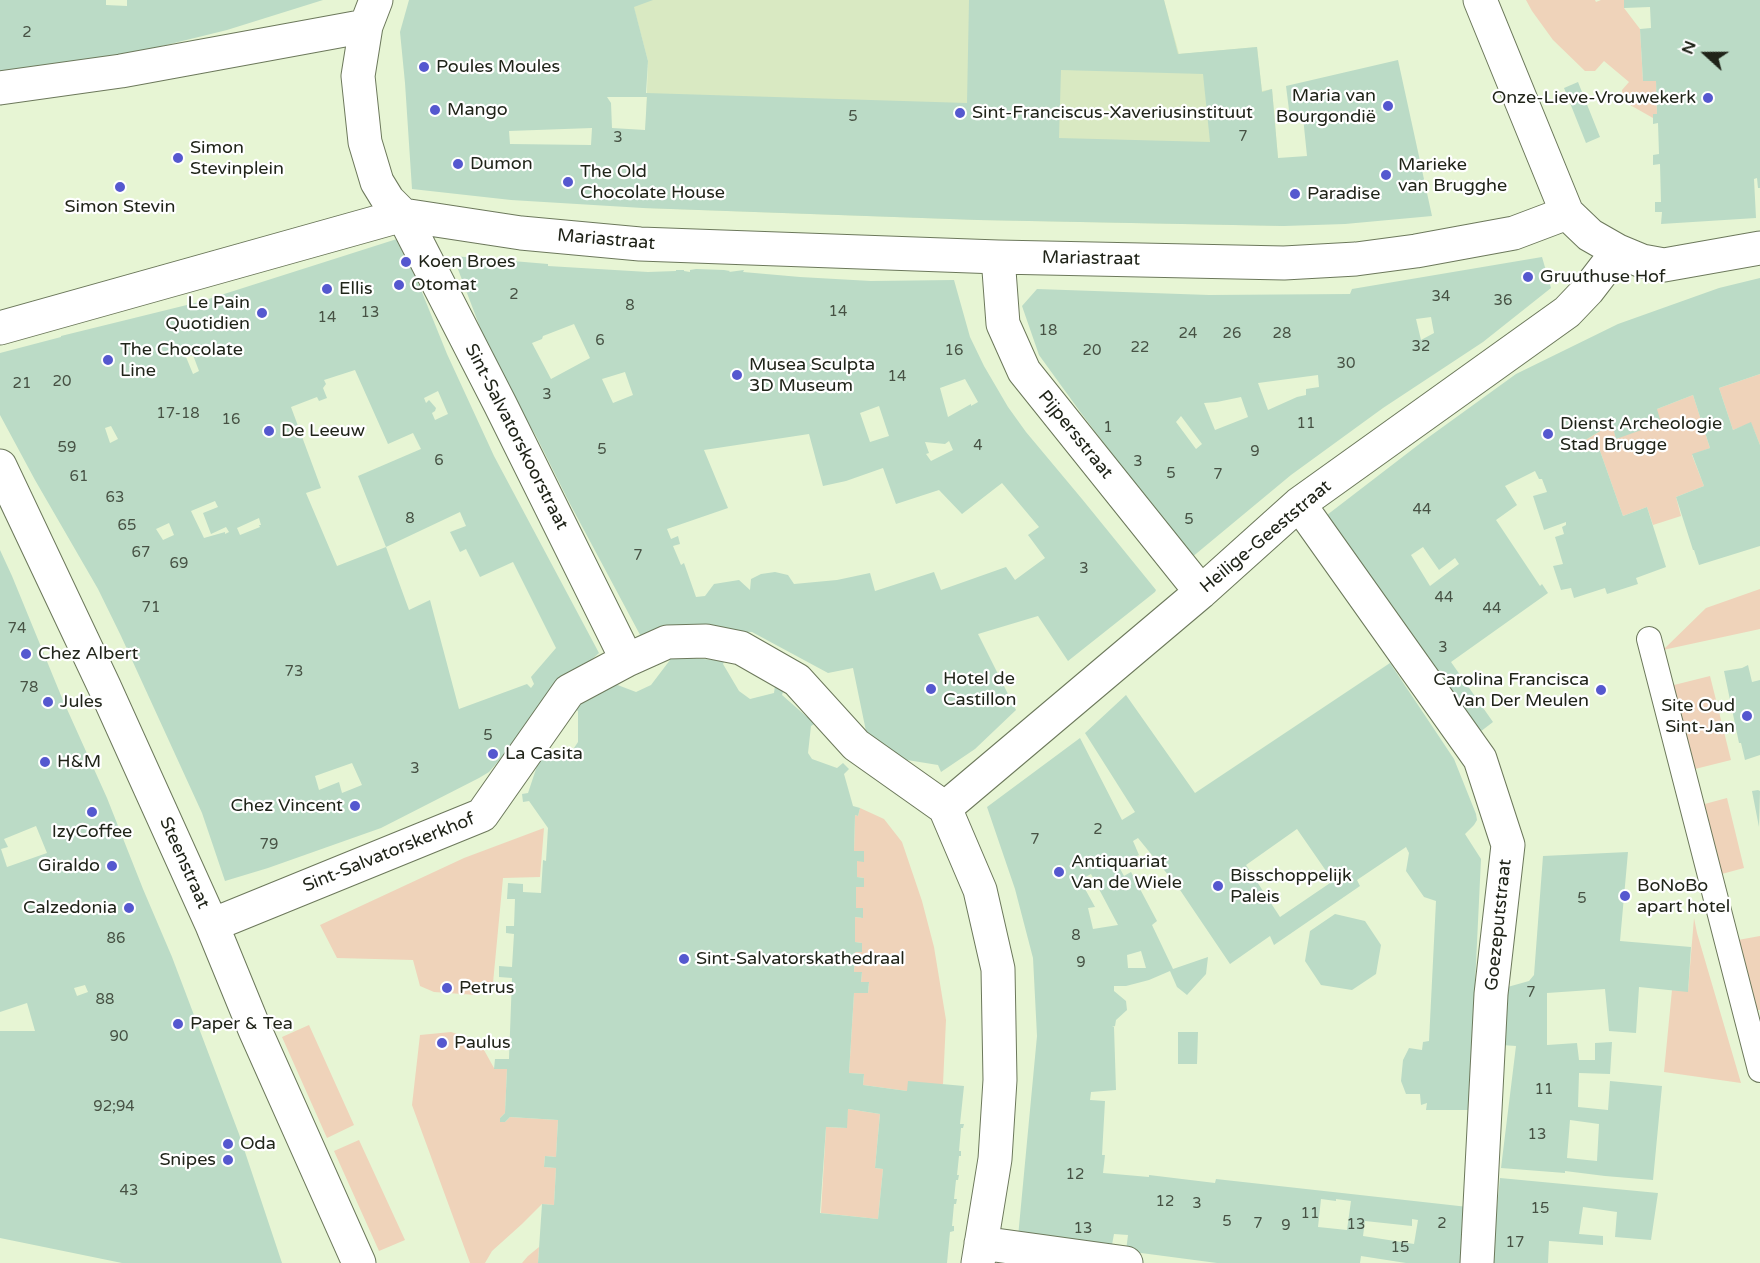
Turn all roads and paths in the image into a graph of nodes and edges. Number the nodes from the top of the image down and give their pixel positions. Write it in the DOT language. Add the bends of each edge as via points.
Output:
graph roads {
  1 [pos="1480,0"];
  2 [pos="371,13"];
  3 [pos="0,88"];
  4 [pos="1567,213"];
  5 [pos="402,215"];
  6 [pos="1760,248"];
  7 [pos="1618,251"];
  8 [pos="998,257"];
  9 [pos="0,328"];
  10 [pos="0,466"];
  11 [pos="1299,504"];
  12 [pos="1200,592"];
  13 [pos="1648,639"];
  14 [pos="627,660"];
  15 [pos="945,808"];
  16 [pos="212,925"];
  17 [pos="1760,1070"];
  18 [pos="979,1253"];
  19 [pos="359,1263"];
  20 [pos="1126,1263"];
  21 [pos="1477,1263"];
  1 -- 4 [label="street"];
  2 -- 3 [label="street" via="121,71"];
  2 -- 5 [label="street" via="358,76 365,142 377,182"];
  4 -- 7 [label="street" via="1590,235"];
  4 -- 8 [label="street, Mariastraat" via="1514,233 1356,259 1284,263"];
  5 -- 8 [label="street, Mariastraat" via="639,244"];
  5 -- 9 [label="street"];
  5 -- 14 [label="street, Sint-Salvatorskoorstraat"];
  6 -- 7 [label="street" via="1664,265"];
  7 -- 11 [label="street, Heilige-Geeststraat" via="1567,312"];
  8 -- 12 [label="street, Pijpersstraat" via="1003,324 1024,371"];
  10 -- 16 [label="street, Steenstraat"];
  11 -- 12 [label="street, Heilige-Geeststraat"];
  11 -- 21 [label="street, Goezeputstraat" via="1480,759 1508,845 1491,994"];
  12 -- 15 [label="street, Heilige-Geeststraat"];
  13 -- 17 [label="lane"];
  14 -- 15 [label="street, Sint-Salvatorskerkhof" via="667,642 706,641 741,648 797,680 856,745"];
  14 -- 16 [label="street, Sint-Salvatorskerkhof" via="569,692 482,815"];
  15 -- 18 [label="street" via="980,890 998,969 1000,1080 994,1159"];
  16 -- 19 [label="street, Steenstraat"];
  18 -- 20 [label="street"];
}
